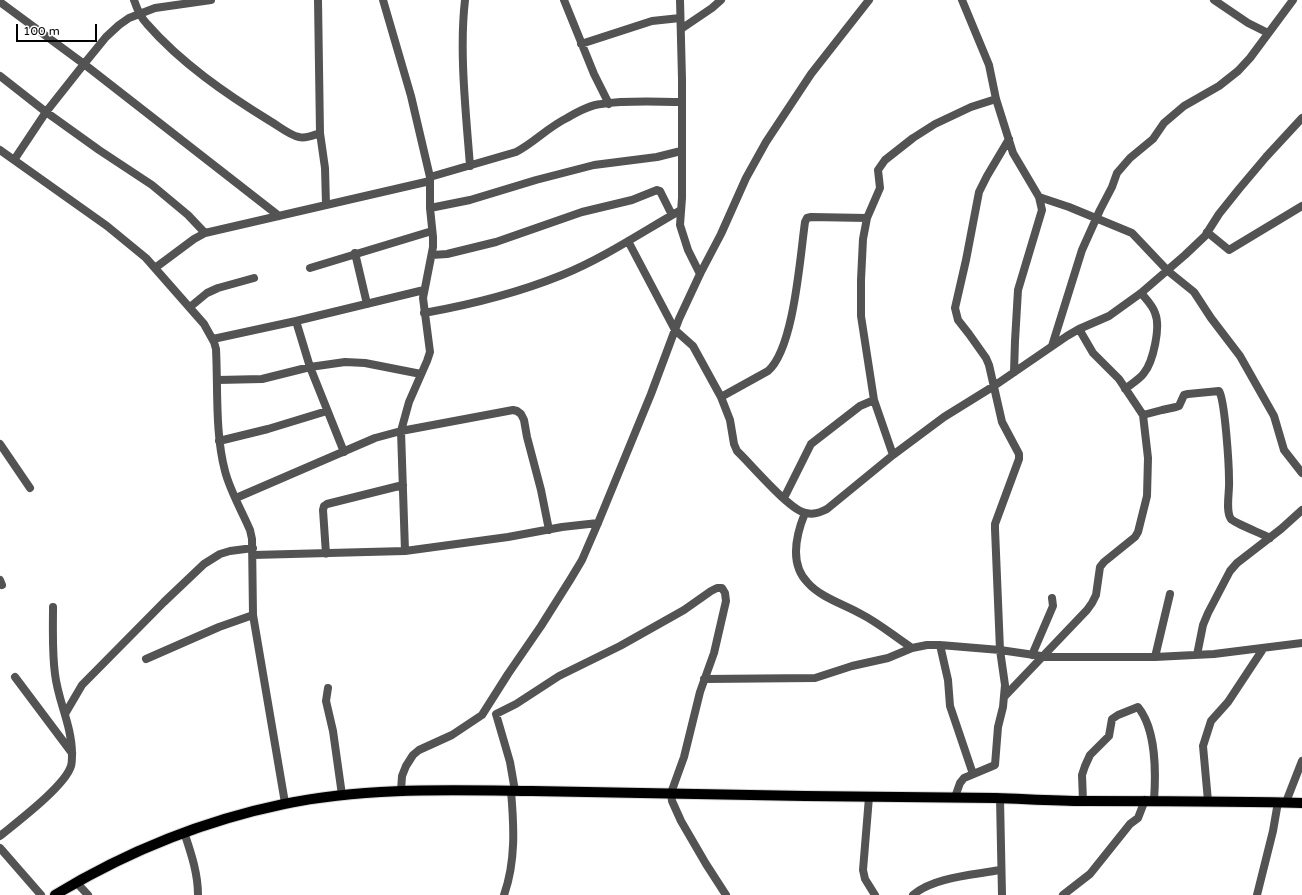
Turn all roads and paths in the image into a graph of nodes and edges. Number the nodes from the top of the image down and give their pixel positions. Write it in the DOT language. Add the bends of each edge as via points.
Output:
graph roads {
  1 [pos="134,0"];
  2 [pos="211,0"];
  3 [pos="318,0"];
  4 [pos="383,0"];
  5 [pos="465,0"];
  6 [pos="564,0"];
  7 [pos="680,0"];
  8 [pos="721,0"];
  9 [pos="869,0"];
  10 [pos="962,0"];
  11 [pos="1214,0"];
  12 [pos="1293,0"];
  13 [pos="0,2"];
  14 [pos="139,13"];
  15 [pos="680,18"];
  16 [pos="680,29"];
  17 [pos="1268,33"];
  18 [pos="581,44"];
  19 [pos="84,64"];
  20 [pos="0,76"];
  21 [pos="996,99"];
  22 [pos="682,102"];
  23 [pos="609,104"];
  24 [pos="46,112"];
  25 [pos="1302,118"];
  26 [pos="320,133"];
  27 [pos="1009,139"];
  28 [pos="0,150"];
  29 [pos="681,151"];
  30 [pos="14,160"];
  31 [pos="470,166"];
  32 [pos="430,179"];
  33 [pos="1039,197"];
  34 [pos="326,205"];
  35 [pos="1302,206"];
  36 [pos="430,208"];
  37 [pos="681,210"];
  38 [pos="672,215"];
  39 [pos="280,216"];
  40 [pos="867,218"];
  41 [pos="1097,218"];
  42 [pos="432,231"];
  43 [pos="1208,232"];
  44 [pos="205,233"];
  45 [pos="628,241"];
  46 [pos="355,253"];
  47 [pos="432,255"];
  48 [pos="155,268"];
  49 [pos="310,268"];
  50 [pos="1168,271"];
  51 [pos="700,274"];
  52 [pos="254,278"];
  53 [pos="424,290"];
  54 [pos="1141,293"];
  55 [pos="367,304"];
  56 [pos="190,307"];
  57 [pos="424,313"];
  58 [pos="296,321"];
  59 [pos="1079,329"];
  60 [pos="675,330"];
  61 [pos="212,339"];
  62 [pos="1052,346"];
  63 [pos="310,367"];
  64 [pos="1014,372"];
  65 [pos="421,374"];
  66 [pos="218,380"];
  67 [pos="994,386"];
  68 [pos="1125,389"];
  69 [pos="721,397"];
  70 [pos="874,400"];
  71 [pos="327,411"];
  72 [pos="1143,416"];
  73 [pos="400,431"];
  74 [pos="220,441"];
  75 [pos="0,446"];
  76 [pos="344,452"];
  77 [pos="893,455"];
  78 [pos="1302,473"];
  79 [pos="403,485"];
  80 [pos="30,488"];
  81 [pos="236,498"];
  82 [pos="784,498"];
  83 [pos="1302,510"];
  84 [pos="805,513"];
  85 [pos="598,523"];
  86 [pos="549,530"];
  87 [pos="1270,538"];
  88 [pos="405,551"];
  89 [pos="253,552"];
  90 [pos="326,554"];
  91 [pos="1170,594"];
  92 [pos="1052,598"];
  93 [pos="53,607"];
  94 [pos="253,615"];
  95 [pos="1302,643"];
  96 [pos="940,645"];
  97 [pos="912,648"];
  98 [pos="1264,649"];
  99 [pos="1000,650"];
  100 [pos="1032,654"];
  101 [pos="1197,655"];
  102 [pos="1042,656"];
  103 [pos="1155,657"];
  104 [pos="146,659"];
  105 [pos="15,677"];
  106 [pos="704,679"];
  107 [pos="328,688"];
  108 [pos="1004,697"];
  109 [pos="490,703"];
  110 [pos="65,714"];
  111 [pos="496,714"];
  112 [pos="72,753"];
  113 [pos="1302,761"];
  114 [pos="973,774"];
  115 [pos="401,791"];
  116 [pos="513,791"];
  117 [pos="671,793"];
  118 [pos="342,795"];
  119 [pos="869,797"];
  120 [pos="955,797"];
  121 [pos="1000,798"];
  122 [pos="1150,800"];
  123 [pos="1082,801"];
  124 [pos="1208,801"];
  125 [pos="1282,802"];
  126 [pos="285,803"];
  127 [pos="1302,803"];
  128 [pos="184,832"];
  129 [pos="0,836"];
  130 [pos="0,848"];
  131 [pos="1000,870"];
  132 [pos="76,882"];
  133 [pos="723,894"];
  134 [pos="41,895"];
  135 [pos="54,895"];
  136 [pos="88,895"];
  137 [pos="198,895"];
  138 [pos="504,895"];
  139 [pos="875,895"];
  140 [pos="913,895"];
  141 [pos="1002,895"];
  142 [pos="1064,895"];
  143 [pos="1257,895"];
  1 -- 14 [label="street"];
  2 -- 14 [label="street"];
  3 -- 26 [label="street"];
  4 -- 32 [label="street" via="411,96"];
  5 -- 31 [label="street" via="463,55"];
  6 -- 18 [label="street"];
  7 -- 15 [label="street"];
  8 -- 16 [label="street"];
  9 -- 51 [label="street" via="811,74 766,142"];
  10 -- 21 [label="street" via="989,65"];
  11 -- 17 [label="street"];
  12 -- 17 [label="street"];
  13 -- 19 [label="street"];
  14 -- 19 [label="street" via="119,25 106,37"];
  14 -- 26 [label="street" via="146,24 174,52 207,79 258,114 300,138"];
  15 -- 16 [label="street"];
  15 -- 18 [label="street" via="652,21"];
  16 -- 22 [label="street"];
  17 -- 41 [label="street" via="1238,71 1219,86 1184,106 1120,169"];
  18 -- 23 [label="street"];
  19 -- 24 [label="street"];
  19 -- 39 [label="street"];
  20 -- 24 [label="street"];
  21 -- 27 [label="street"];
  21 -- 40 [label="street" via="971,107 935,124 885,160 878,170 880,188"];
  22 -- 23 [label="street"];
  22 -- 29 [label="street"];
  23 -- 31 [label="street" via="600,104 568,117 516,152"];
  24 -- 30 [label="street"];
  24 -- 44 [label="street" via="152,185"];
  25 -- 43 [label="street" via="1250,175"];
  26 -- 34 [label="street" via="325,168"];
  27 -- 33 [label="street" via="1018,163"];
  27 -- 67 [label="street" via="979,192 955,308 958,320 986,358"];
  28 -- 30 [label="street"];
  29 -- 36 [label="street" via="657,157 594,165 470,200"];
  29 -- 37 [label="street"];
  30 -- 48 [label="street" via="128,242"];
  31 -- 32 [label="street"];
  32 -- 34 [label="street"];
  32 -- 36 [label="street"];
  33 -- 41 [label="street"];
  33 -- 64 [label="street" via="1041,218 1018,290"];
  34 -- 39 [label="street"];
  35 -- 43 [label="street" via="1229,250"];
  36 -- 42 [label="street"];
  37 -- 38 [label="street"];
  37 -- 51 [label="street" via="681,230"];
  38 -- 45 [label="street"];
  38 -- 47 [label="street" via="660,191 657,190 632,200 582,212 496,242 447,254"];
  39 -- 44 [label="street"];
  40 -- 69 [label="street" via="807,218 804,222 792,316 783,347 768,371"];
  40 -- 70 [label="street" via="860,280 862,316"];
  41 -- 50 [label="street" via="1132,233"];
  41 -- 62 [label="street" via="1082,250"];
  42 -- 46 [label="street"];
  42 -- 47 [label="street"];
  43 -- 50 [label="street"];
  44 -- 48 [label="street"];
  45 -- 57 [label="street" via="549,280 449,309"];
  45 -- 60 [label="street"];
  46 -- 49 [label="street"];
  46 -- 55 [label="street"];
  47 -- 53 [label="street"];
  48 -- 56 [label="street"];
  50 -- 54 [label="street"];
  50 -- 78 [label="street" via="1194,292 1234,347 1274,416 1284,450"];
  51 -- 60 [label="street"];
  52 -- 56 [label="street" via="218,288 207,293"];
  53 -- 55 [label="street"];
  53 -- 57 [label="street"];
  54 -- 59 [label="street" via="1109,316"];
  54 -- 68 [label="street" via="1156,313 1156,336 1147,369"];
  55 -- 58 [label="street"];
  56 -- 61 [label="street"];
  57 -- 65 [label="street" via="430,352"];
  58 -- 61 [label="street"];
  58 -- 63 [label="street"];
  59 -- 62 [label="street"];
  59 -- 68 [label="street" via="1093,353 1113,372"];
  60 -- 69 [label="street" via="694,346"];
  60 -- 85 [label="street"];
  61 -- 66 [label="street" via="216,349"];
  62 -- 64 [label="street"];
  63 -- 65 [label="street" via="345,362 365,363"];
  63 -- 66 [label="street" via="262,379"];
  63 -- 71 [label="street"];
  64 -- 67 [label="street"];
  65 -- 73 [label="street"];
  66 -- 74 [label="street"];
  67 -- 77 [label="street" via="944,417"];
  67 -- 99 [label="street" via="1002,422 1019,454 994,529"];
  68 -- 72 [label="street"];
  69 -- 82 [label="street" via="738,451"];
  70 -- 77 [label="street"];
  70 -- 82 [label="street" via="860,406 811,444"];
  71 -- 74 [label="street"];
  71 -- 76 [label="street"];
  72 -- 87 [label="street" via="1179,406 1184,395 1219,391 1227,447 1228,513 1234,521"];
  72 -- 102 [label="street" via="1148,458 1147,496 1138,532 1100,567 1096,595 1092,603"];
  73 -- 76 [label="street" via="375,438"];
  73 -- 79 [label="street"];
  73 -- 86 [label="street" via="517,411 524,420"];
  74 -- 81 [label="street" via="225,472"];
  75 -- 80 [label="street"];
  76 -- 81 [label="street"];
  77 -- 84 [label="street" via="827,509 816,514"];
  79 -- 88 [label="street"];
  79 -- 90 [label="street" via="324,506"];
  81 -- 89 [label="street" via="250,530"];
  82 -- 84 [label="street"];
  83 -- 87 [label="street"];
  84 -- 97 [label="street" via="799,529 796,559 800,572 808,583 819,592 883,626"];
  85 -- 86 [label="street"];
  85 -- 109 [label="street" via="570,580"];
  86 -- 88 [label="street"];
  87 -- 101 [label="street" via="1230,571 1206,619"];
  88 -- 90 [label="street"];
  89 -- 90 [label="street"];
  89 -- 94 [label="street"];
  89 -- 110 [label="street" via="230,551 204,564 82,685"];
  91 -- 103 [label="street"];
  92 -- 100 [label="street" via="1053,606"];
  93 -- 110 [label="street" via="55,673"];
  94 -- 104 [label="street"];
  94 -- 126 [label="street"];
  95 -- 98 [label="street"];
  96 -- 97 [label="street"];
  96 -- 99 [label="street"];
  96 -- 114 [label="street" via="948,680 950,706"];
  97 -- 106 [label="street" via="888,658 815,678"];
  98 -- 101 [label="street"];
  98 -- 124 [label="street" via="1228,702 1211,721 1203,746"];
  99 -- 100 [label="street"];
  99 -- 108 [label="street"];
  100 -- 102 [label="street"];
  101 -- 103 [label="street"];
  102 -- 103 [label="street"];
  102 -- 108 [label="street"];
  105 -- 112 [label="street"];
  106 -- 111 [label="street" via="714,653 726,601 722,588 711,591 677,614 559,676"];
  106 -- 117 [label="street" via="684,757"];
  107 -- 118 [label="street" via="326,701 334,731"];
  108 -- 114 [label="street" via="998,727 995,765"];
  109 -- 111 [label="street"];
  109 -- 115 [label="street" via="482,715 452,735 413,755 402,776"];
  110 -- 112 [label="street"];
  111 -- 116 [label="street" via="510,762"];
  112 -- 129 [label="street" via="72,766 56,788"];
  113 -- 125 [label="street"];
  114 -- 120 [label="street" via="960,783"];
  115 -- 116 [label="main road"];
  115 -- 118 [label="main road"];
  116 -- 117 [label="main road"];
  116 -- 138 [label="street" via="513,849"];
  117 -- 119 [label="main road"];
  117 -- 133 [label="street" via="672,802 681,821"];
  118 -- 126 [label="main road"];
  119 -- 120 [label="main road"];
  119 -- 139 [label="street" via="863,870 865,879"];
  120 -- 121 [label="main road"];
  121 -- 123 [label="main road"];
  121 -- 131 [label="street"];
  122 -- 123 [label="main road"];
  122 -- 123 [label="street" via="1155,772 1149,728 1138,707 1118,714 1112,719 1109,736 1090,755 1082,775"];
  122 -- 124 [label="main road"];
  122 -- 142 [label="street" via="1138,818 1131,823 1090,874"];
  124 -- 125 [label="main road"];
  125 -- 127 [label="main road"];
  125 -- 143 [label="street"];
  126 -- 128 [label="main road" via="224,818"];
  128 -- 132 [label="main road" via="119,859"];
  128 -- 137 [label="street" via="196,868"];
  130 -- 134 [label="street"];
  131 -- 140 [label="street" via="930,884"];
  131 -- 141 [label="street"];
  132 -- 135 [label="main road"];
  132 -- 136 [label="street"];
}
